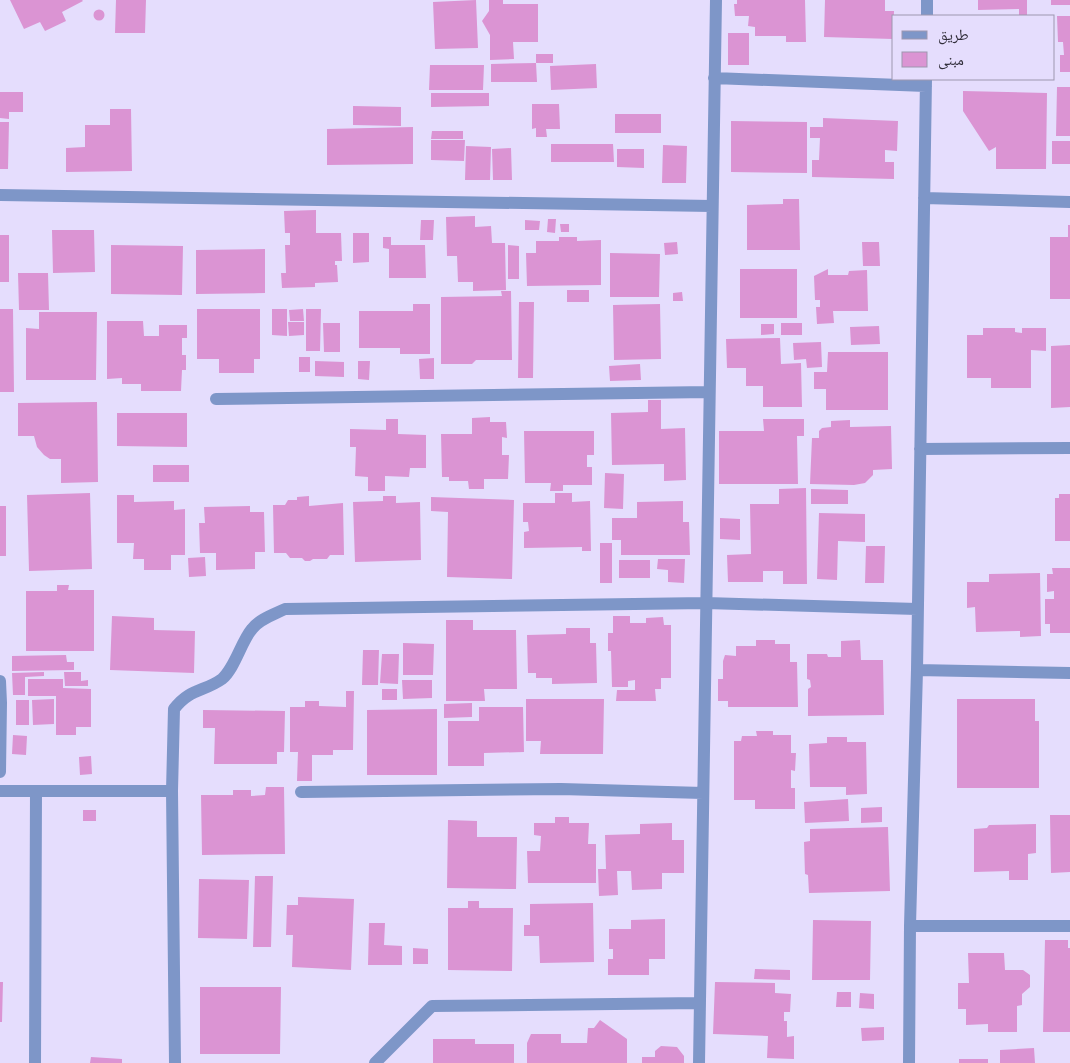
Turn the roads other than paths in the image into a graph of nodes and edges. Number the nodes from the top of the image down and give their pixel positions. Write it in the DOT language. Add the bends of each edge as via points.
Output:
graph roads {
  1 [pos="716,0"];
  2 [pos="927,0"];
  3 [pos="927,15"];
  4 [pos="714,78"];
  5 [pos="926,82"];
  6 [pos="0,195"];
  7 [pos="924,198"];
  8 [pos="1070,202"];
  9 [pos="712,206"];
  10 [pos="709,392"];
  11 [pos="216,399"];
  12 [pos="1070,448"];
  13 [pos="920,449"];
  14 [pos="706,603"];
  15 [pos="918,609"];
  16 [pos="918,670"];
  17 [pos="1070,673"];
  18 [pos="0,681"];
  19 [pos="0,772"];
  20 [pos="0,791"];
  21 [pos="36,791"];
  22 [pos="172,791"];
  23 [pos="301,792"];
  24 [pos="703,793"];
  25 [pos="910,926"];
  26 [pos="1070,926"];
  27 [pos="700,1003"];
  28 [pos="35,1063"];
  29 [pos="175,1063"];
  30 [pos="375,1063"];
  31 [pos="699,1063"];
  32 [pos="909,1063"];
  1 -- 4 [label="street"];
  2 -- 3 [label="street"];
  4 -- 5 [label="street"];
  4 -- 9 [label="street"];
  5 -- 7 [label="street"];
  6 -- 9 [label="street"];
  7 -- 8 [label="street"];
  7 -- 13 [label="street"];
  9 -- 10 [label="street"];
  10 -- 11 [label="street"];
  10 -- 14 [label="street"];
  12 -- 13 [label="street"];
  13 -- 15 [label="street"];
  14 -- 15 [label="street"];
  14 -- 22 [label="street" via="285,609 252,627 222,678 181,699 174,709"];
  14 -- 24 [label="street"];
  15 -- 16 [label="street"];
  16 -- 17 [label="street"];
  16 -- 25 [label="street"];
  18 -- 19 [label="street"];
  20 -- 21 [label="street"];
  21 -- 22 [label="street"];
  21 -- 28 [label="street"];
  22 -- 29 [label="street"];
  23 -- 24 [label="street" via="561,788"];
  24 -- 27 [label="street"];
  25 -- 26 [label="street"];
  25 -- 32 [label="street"];
  27 -- 30 [label="street" via="432,1006"];
  27 -- 31 [label="street"];
}
